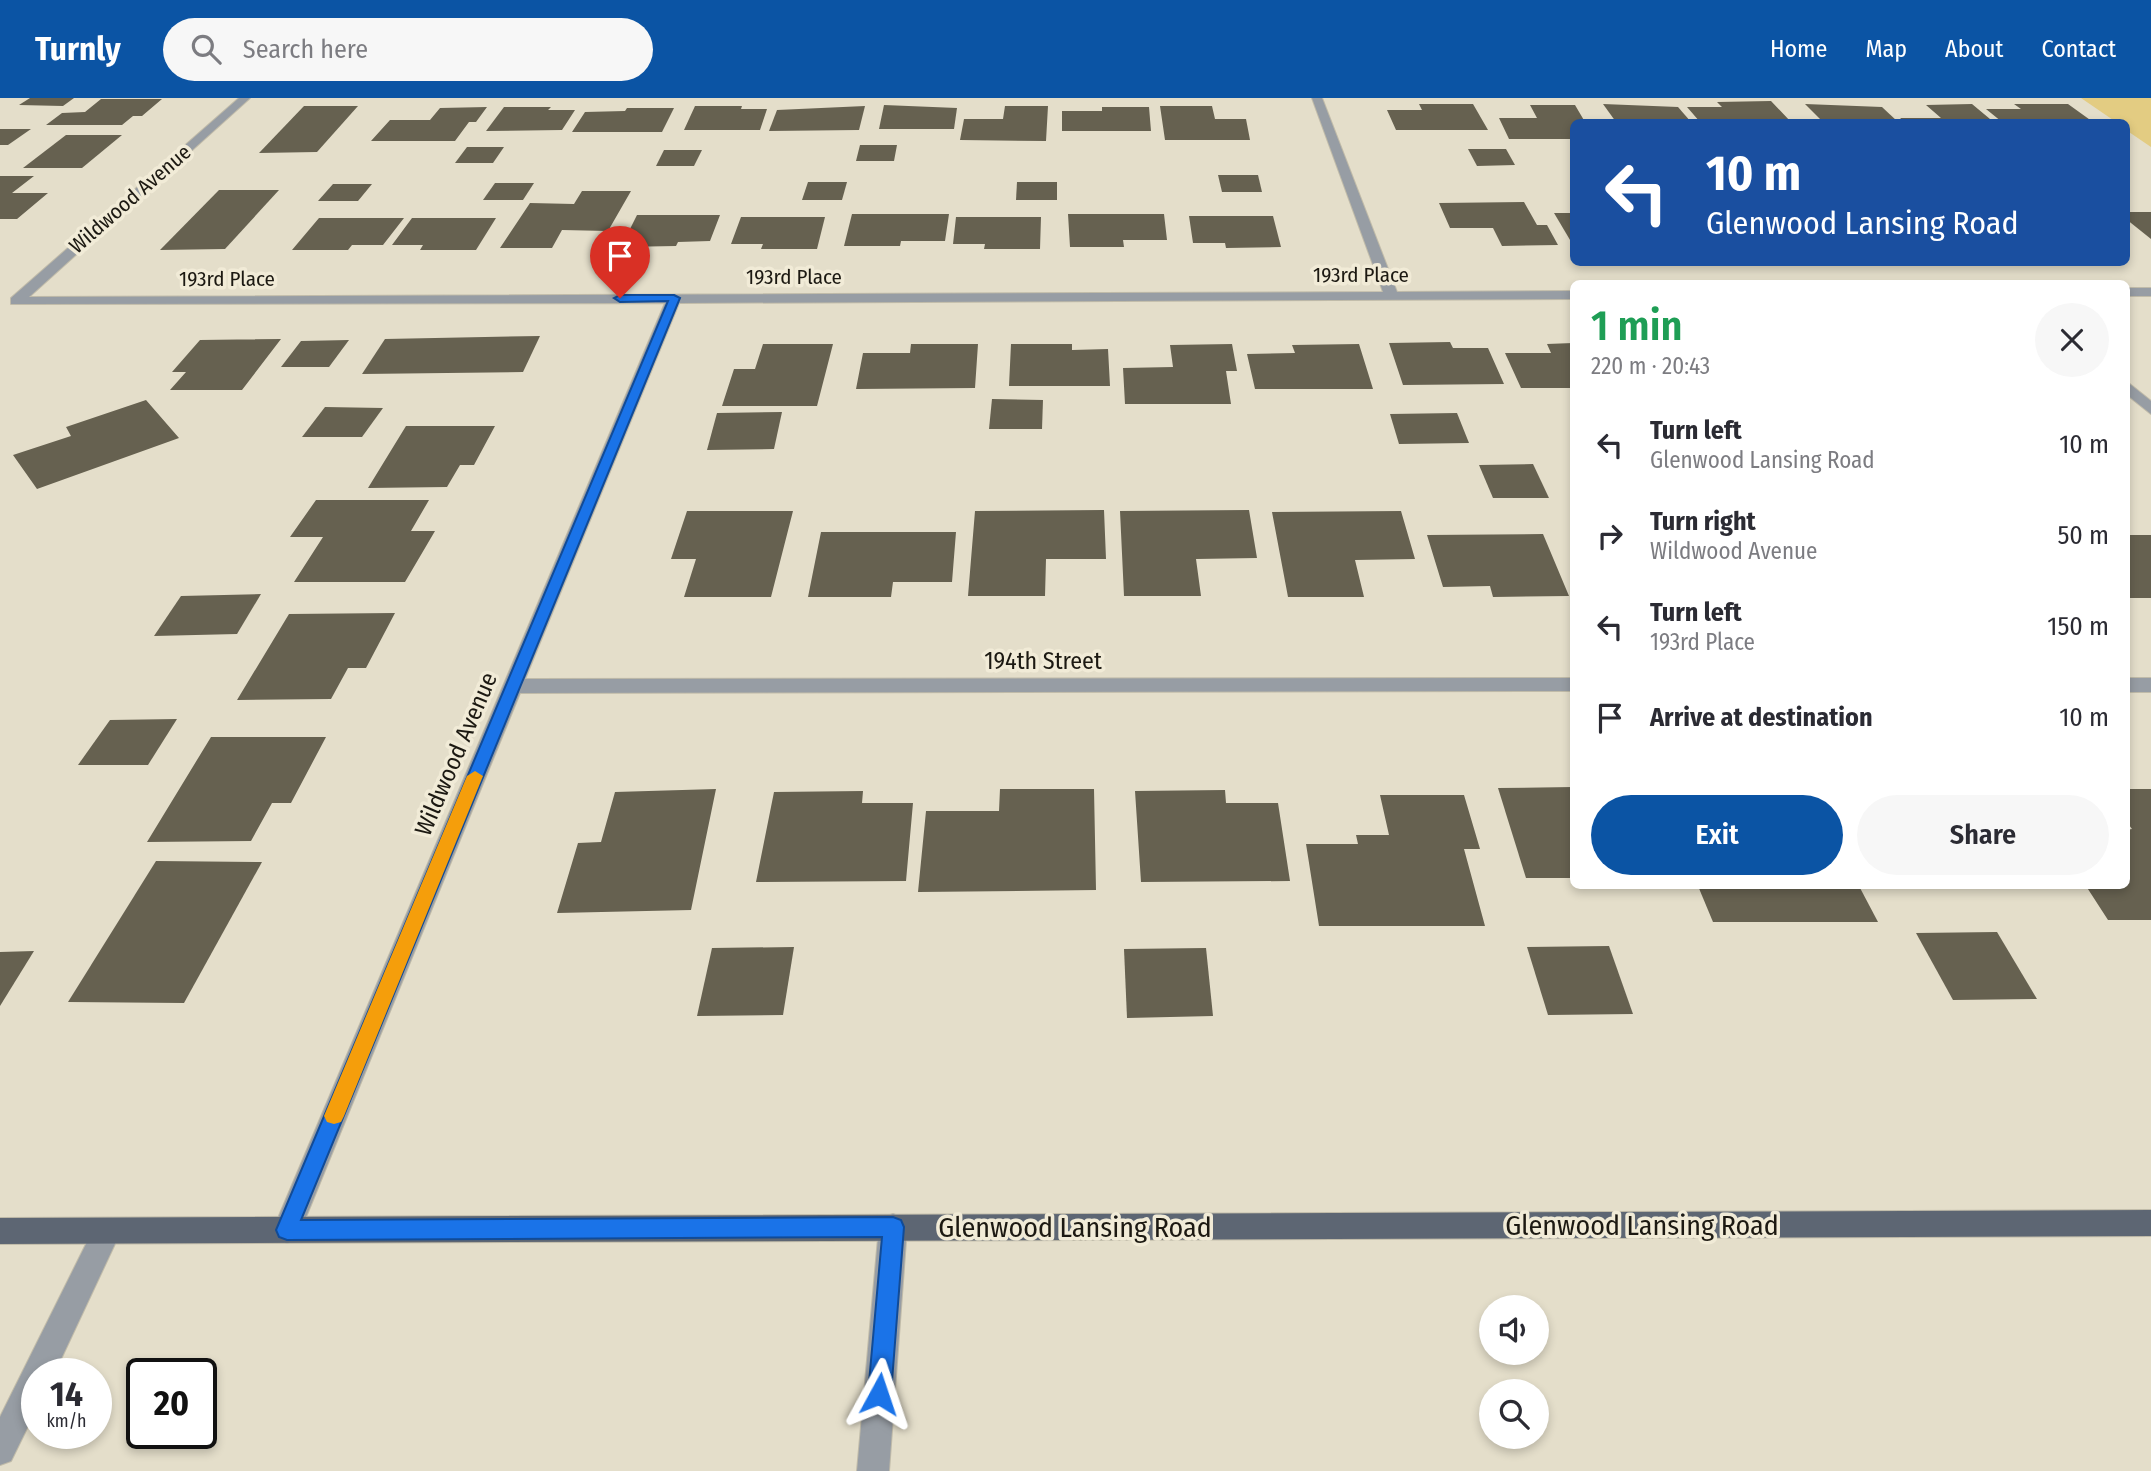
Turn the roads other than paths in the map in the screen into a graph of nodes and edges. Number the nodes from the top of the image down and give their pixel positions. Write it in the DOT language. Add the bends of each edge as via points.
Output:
graph roads {
  1 [pos="245,98"];
  2 [pos="1317,98"];
  3 [pos="2130,292"];
  4 [pos="2151,292"];
  5 [pos="1391,295"];
  6 [pos="1570,295"];
  7 [pos="674,298"];
  8 [pos="16,301"];
  9 [pos="2130,389"];
  10 [pos="2151,409"];
  11 [pos="1570,685"];
  12 [pos="2130,685"];
  13 [pos="2151,685"];
  14 [pos="513,686"];
  15 [pos="2151,1223"];
  16 [pos="893,1227"];
  17 [pos="287,1230"];
  18 [pos="0,1231"];
  19 [pos="107,1231"];
  20 [pos="45,1358"];
  21 [pos="21,1407"];
  22 [pos="0,1450"];
  23 [pos="873,1471"];
  1 -- 8 [label="street, Wildwood Avenue"];
  2 -- 5 [label="street"];
  3 -- 4 [label="street"];
  5 -- 6 [label="street, 193rd Place"];
  5 -- 7 [label="street, 193rd Place"];
  7 -- 8 [label="street, 193rd Place"];
  7 -- 14 [label="street, Wildwood Avenue"];
  9 -- 10 [label="street"];
  11 -- 14 [label="street, 194th Street"];
  12 -- 13 [label="street"];
  14 -- 17 [label="street, Wildwood Avenue"];
  15 -- 16 [label="main road, Glenwood Lansing Road"];
  16 -- 17 [label="main road, Glenwood Lansing Road"];
  16 -- 23 [label="street"];
  17 -- 19 [label="main road, Glenwood Lansing Road"];
  18 -- 19 [label="main road, Glenwood Lansing Road"];
  19 -- 20 [label="street"];
  21 -- 22 [label="street"];
}
